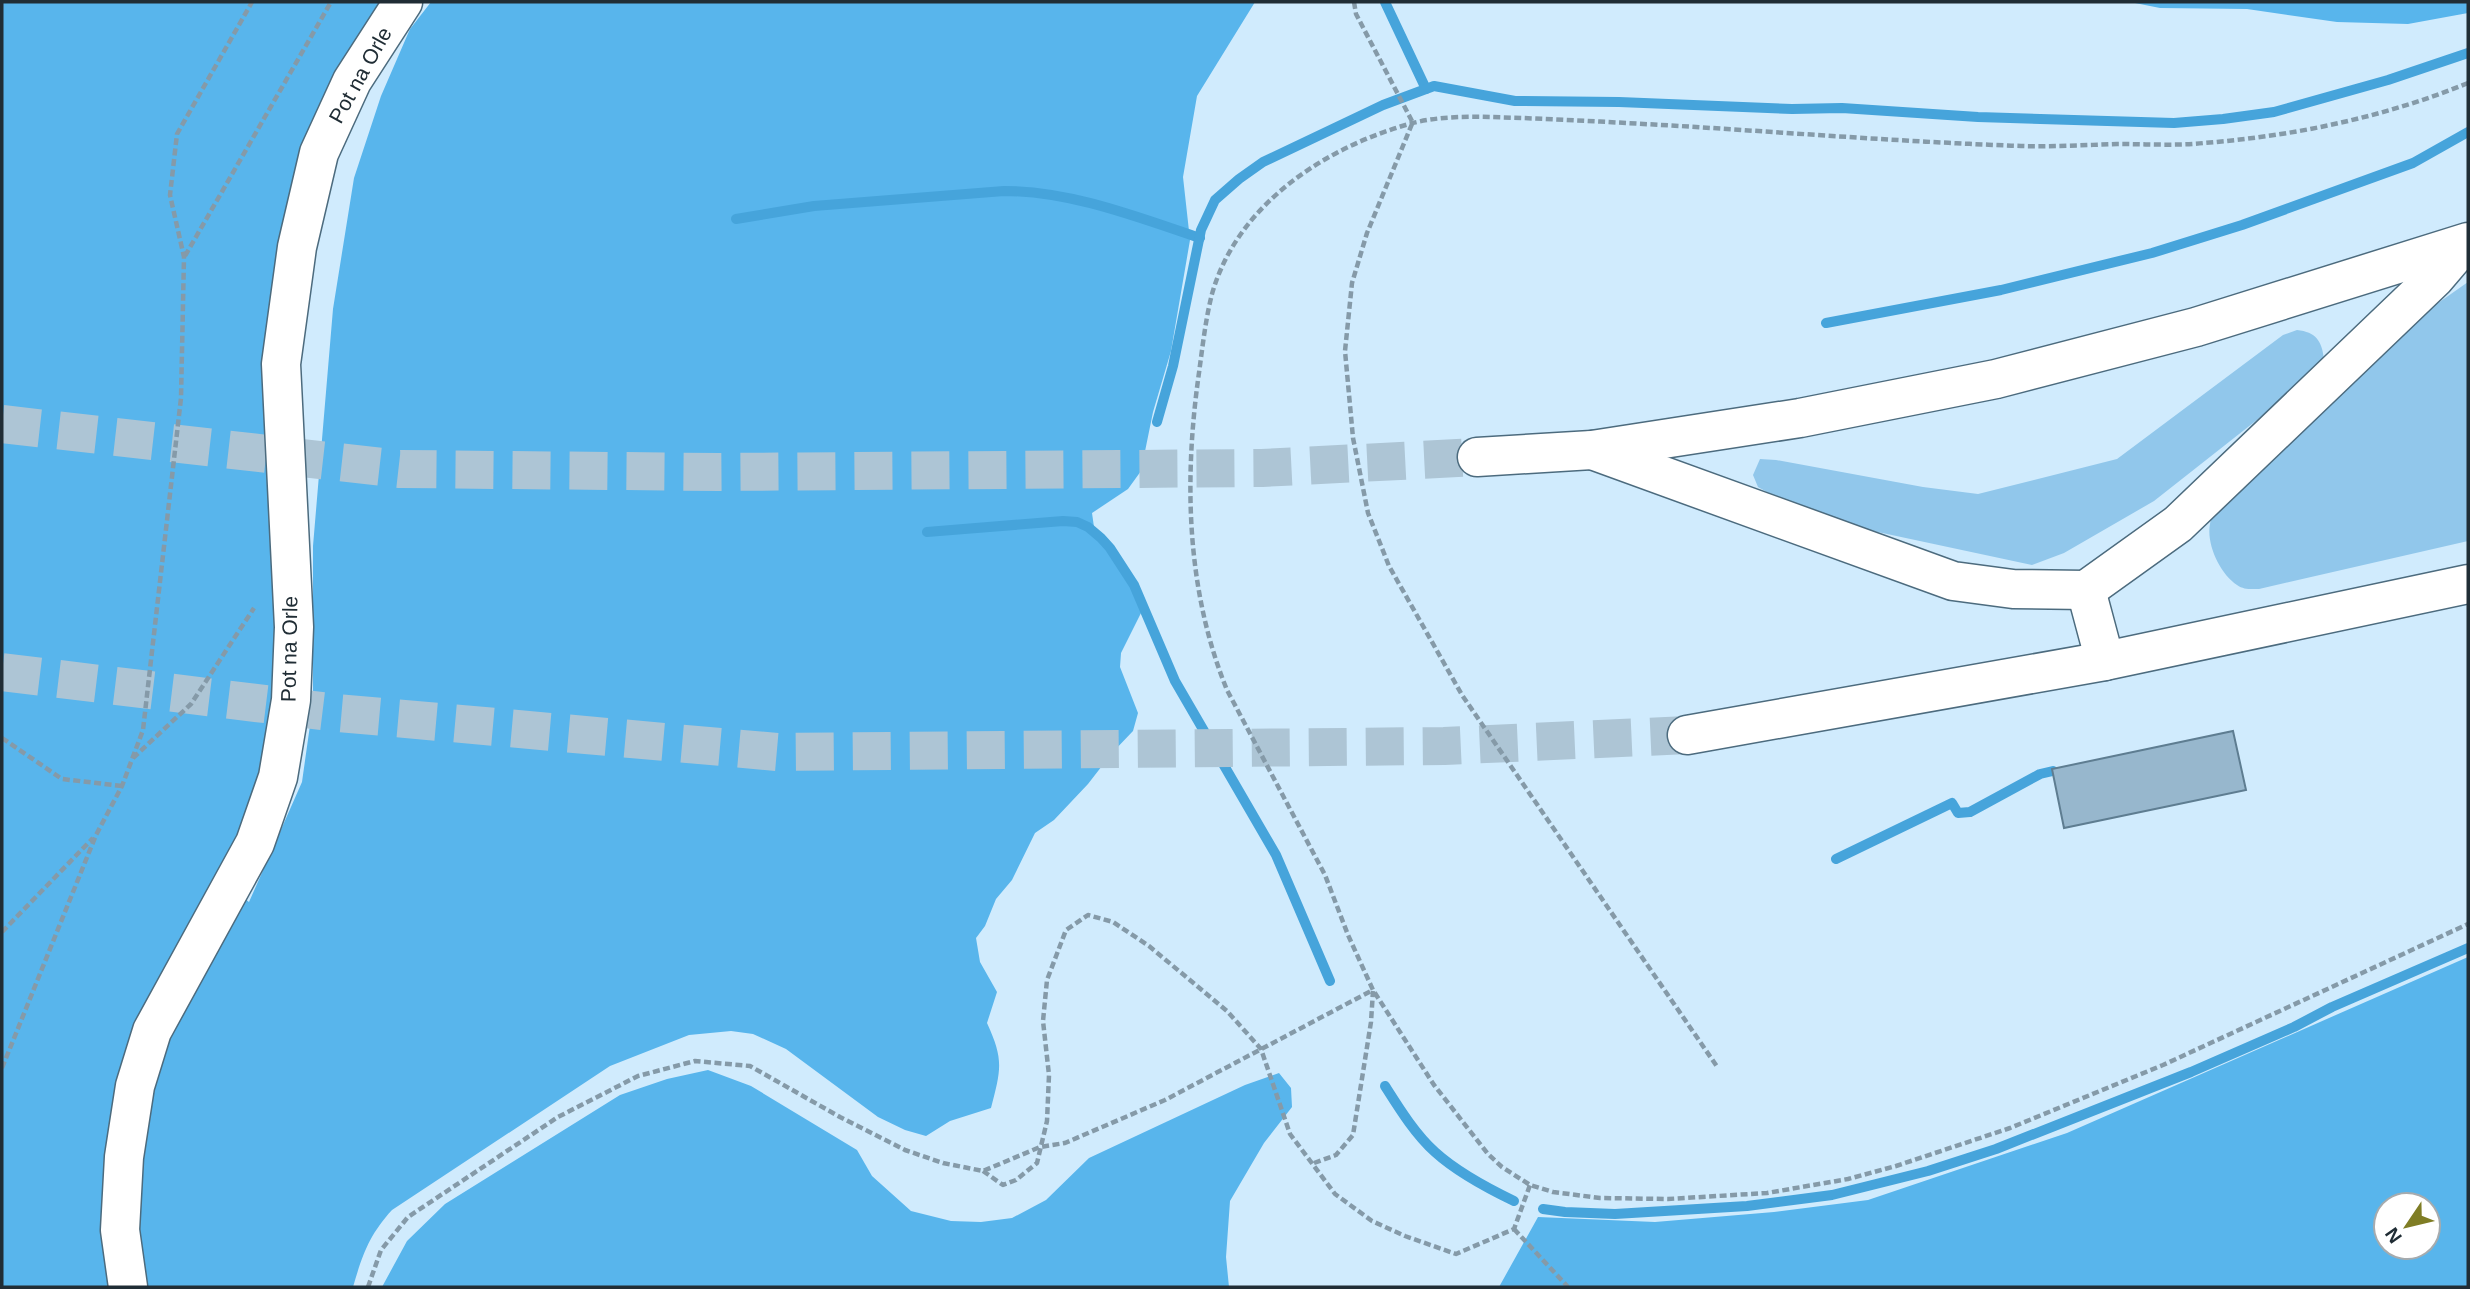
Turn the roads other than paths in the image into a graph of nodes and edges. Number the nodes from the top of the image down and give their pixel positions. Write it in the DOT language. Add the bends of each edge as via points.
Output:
graph roads {
  1 [pos="403,2"];
  2 [pos="2466,243"];
  3 [pos="1592,450"];
  4 [pos="1478,457"];
  5 [pos="2468,584"];
  6 [pos="2086,590"];
  7 [pos="2105,661"];
  8 [pos="1687,735"];
  9 [pos="128,1287"];
  1 -- 9 [label="main road, Pot na Orle" via="352,81 319,153 297,247 281,364 294,627 291,700 278,777 255,843 152,1031 135,1086 124,1157 120,1230"];
  2 -- 3 [label="main road" via="2196,327 1996,379 1800,418"];
  2 -- 6 [label="main road" via="2178,524"];
  3 -- 4 [label="main road"];
  3 -- 6 [label="main road" via="1952,581 2013,589"];
  5 -- 7 [label="main road"];
  6 -- 7 [label="main road"];
  7 -- 8 [label="main road"];
}
